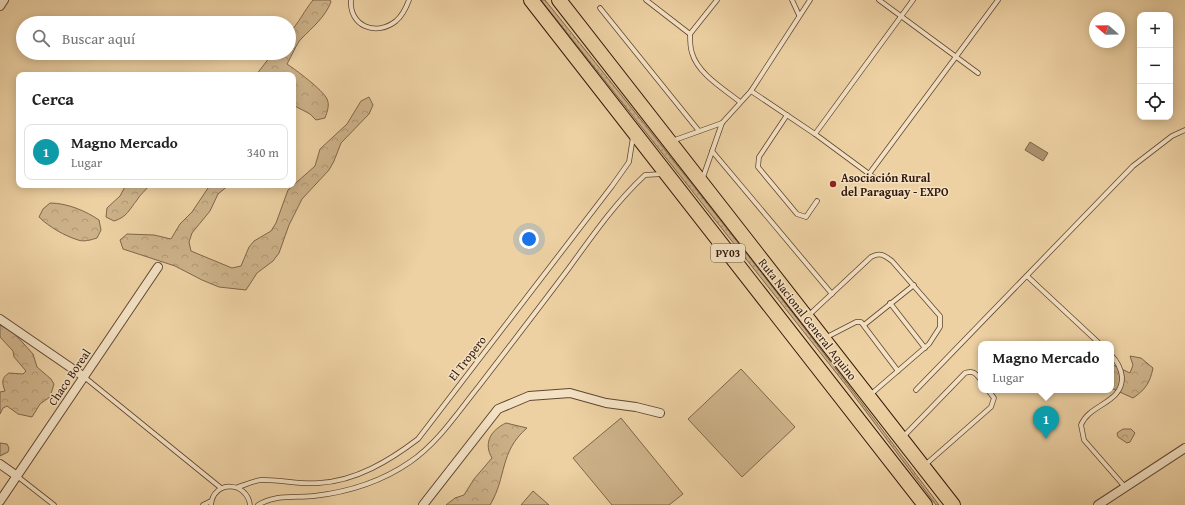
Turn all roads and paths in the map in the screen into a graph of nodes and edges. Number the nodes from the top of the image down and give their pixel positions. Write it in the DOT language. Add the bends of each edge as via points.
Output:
graph roads {
  1 [pos="4,0"];
  2 [pos="351,0"];
  3 [pos="409,0"];
  4 [pos="531,0"];
  5 [pos="559,0"];
  6 [pos="646,0"];
  7 [pos="717,0"];
  8 [pos="792,0"];
  9 [pos="810,0"];
  10 [pos="879,0"];
  11 [pos="913,0"];
  12 [pos="998,0"];
  13 [pos="0,6"];
  14 [pos="600,8"];
  15 [pos="799,15"];
  16 [pos="902,16"];
  17 [pos="690,34"];
  18 [pos="956,57"];
  19 [pos="978,73"];
  20 [pos="751,91"];
  21 [pos="740,102"];
  22 [pos="788,116"];
  23 [pos="722,123"];
  24 [pos="634,130"];
  25 [pos="1185,130"];
  26 [pos="699,131"];
  27 [pos="815,134"];
  28 [pos="670,142"];
  29 [pos="712,151"];
  30 [pos="668,174"];
  31 [pos="869,174"];
  32 [pos="876,179"];
  33 [pos="701,182"];
  34 [pos="817,201"];
  35 [pos="158,267"];
  36 [pos="1027,276"];
  37 [pos="914,285"];
  38 [pos="832,294"];
  39 [pos="890,303"];
  40 [pos="807,317"];
  41 [pos="0,318"];
  42 [pos="864,325"];
  43 [pos="823,338"];
  44 [pos="1097,341"];
  45 [pos="925,348"];
  46 [pos="1114,358"];
  47 [pos="898,371"];
  48 [pos="83,376"];
  49 [pos="978,376"];
  50 [pos="916,390"];
  51 [pos="990,393"];
  52 [pos="868,396"];
  53 [pos="660,413"];
  54 [pos="902,439"];
  55 [pos="1185,448"];
  56 [pos="0,464"];
  57 [pos="923,466"];
  58 [pos="17,476"];
  59 [pos="238,487"];
  60 [pos="1125,487"];
  61 [pos="221,488"];
  62 [pos="0,501"];
  63 [pos="211,503"];
  64 [pos="54,505"];
  65 [pos="203,505"];
  66 [pos="250,505"];
  67 [pos="258,505"];
  68 [pos="423,505"];
  69 [pos="925,505"];
  70 [pos="953,505"];
  71 [pos="1098,505"];
  1 -- 13 [label="street"];
  2 -- 3 [label="lane" via="350,9 356,20 366,27 381,28 396,21"];
  4 -- 24 [label="highway, Ruta Nacional General Aquino / PY03"];
  5 -- 28 [label="highway, Ruta Nacional General Aquino / PY03"];
  6 -- 17 [label="lane"];
  7 -- 17 [label="lane"];
  8 -- 15 [label="lane"];
  9 -- 15 [label="lane"];
  10 -- 16 [label="lane"];
  11 -- 16 [label="lane"];
  12 -- 18 [label="lane"];
  14 -- 26 [label="lane"];
  15 -- 20 [label="lane"];
  16 -- 18 [label="lane"];
  16 -- 27 [label="lane"];
  17 -- 21 [label="lane" via="692,53 697,64"];
  18 -- 19 [label="lane"];
  18 -- 31 [label="lane"];
  20 -- 21 [label="lane"];
  20 -- 22 [label="lane"];
  21 -- 23 [label="lane"];
  22 -- 27 [label="lane"];
  22 -- 34 [label="lane" via="759,158 758,167 797,214 806,217"];
  23 -- 26 [label="lane"];
  23 -- 29 [label="lane"];
  24 -- 30 [label="highway, Ruta Nacional General Aquino / PY03"];
  24 -- 59 [label="lane, El Tropero" via="629,162 418,439 375,467 334,481 305,484 260,480"];
  25 -- 36 [label="lane" via="1172,136 1133,166"];
  26 -- 28 [label="lane"];
  27 -- 31 [label="lane"];
  28 -- 33 [label="highway, Ruta Nacional General Aquino / PY03"];
  29 -- 33 [label="lane"];
  29 -- 38 [label="lane"];
  30 -- 67 [label="lane" via="645,174 623,196 528,324 466,402 437,438 412,461 389,476 348,491 289,496 266,500"];
  30 -- 69 [label="highway, Ruta Nacional General Aquino / PY03"];
  31 -- 32 [label="lane"];
  33 -- 40 [label="highway, Ruta Nacional General Aquino / PY03"];
  35 -- 48 [label="street, Chaco Boreal"];
  36 -- 44 [label="lane"];
  36 -- 50 [label="lane"];
  37 -- 38 [label="lane" via="892,261 884,255 877,254 870,257"];
  37 -- 39 [label="lane"];
  37 -- 45 [label="lane" via="940,316 940,327"];
  38 -- 40 [label="lane"];
  39 -- 42 [label="lane"];
  39 -- 45 [label="lane"];
  40 -- 43 [label="highway, Ruta Nacional General Aquino / PY03"];
  41 -- 48 [label="street"];
  42 -- 43 [label="lane" via="856,322"];
  42 -- 47 [label="lane"];
  43 -- 52 [label="highway, Ruta Nacional General Aquino / PY03"];
  45 -- 47 [label="lane"];
  46 -- 60 [label="lane" via="1122,372 1120,388 1115,396 1087,414 1081,425 1084,440"];
  47 -- 52 [label="lane"];
  48 -- 58 [label="street, Chaco Boreal"];
  48 -- 61 [label="lane"];
  49 -- 54 [label="lane" via="970,371 965,373"];
  51 -- 57 [label="lane" via="994,398 991,407"];
  52 -- 54 [label="highway, Ruta Nacional General Aquino / PY03"];
  53 -- 68 [label="street" via="570,393 529,396 498,409"];
  54 -- 57 [label="highway, Ruta Nacional General Aquino / PY03"];
  55 -- 60 [label="street"];
  56 -- 58 [label="street"];
  57 -- 70 [label="highway, Ruta Nacional General Aquino / PY03"];
  58 -- 62 [label="street, Chaco Boreal"];
  58 -- 64 [label="lane"];
  59 -- 61 [label="lane, El Tropero"];
  59 -- 66 [label="lane" via="247,494"];
  60 -- 71 [label="street"];
  61 -- 63 [label="lane" via="213,496"];
  63 -- 65 [label="lane"];
}
